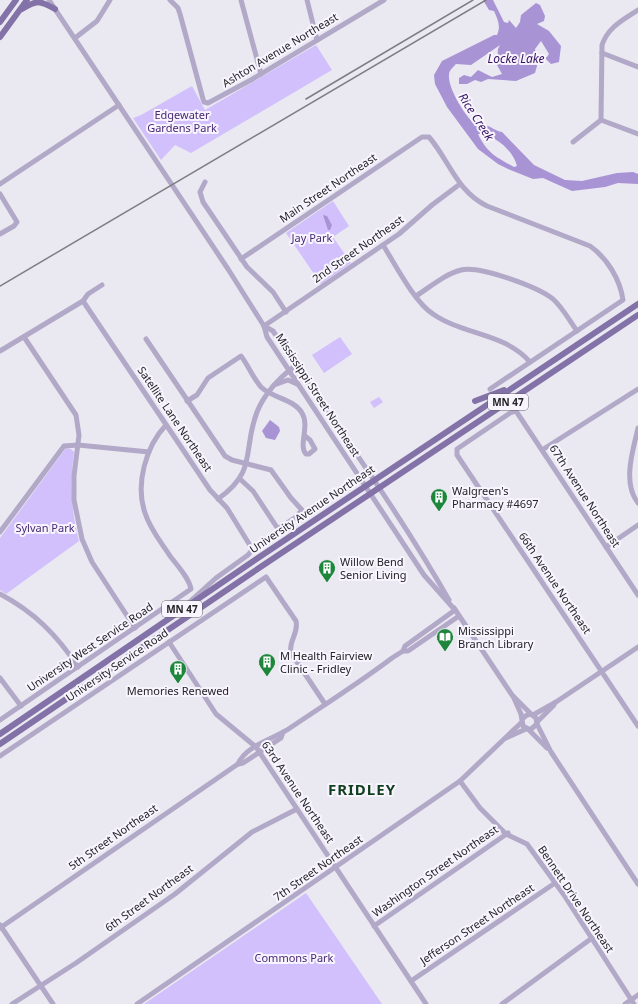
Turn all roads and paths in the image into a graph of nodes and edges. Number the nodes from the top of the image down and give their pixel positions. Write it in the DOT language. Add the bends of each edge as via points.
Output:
graph roads {
  1 [pos="16,0"];
  2 [pos="27,0"];
  3 [pos="49,0"];
  4 [pos="110,0"];
  5 [pos="170,0"];
  6 [pos="241,0"];
  7 [pos="307,0"];
  8 [pos="384,0"];
  9 [pos="374,3"];
  10 [pos="55,8"];
  11 [pos="638,10"];
  12 [pos="18,13"];
  13 [pos="0,22"];
  14 [pos="0,37"];
  15 [pos="75,38"];
  16 [pos="318,40"];
  17 [pos="602,53"];
  18 [pos="638,67"];
  19 [pos="261,74"];
  20 [pos="119,105"];
  21 [pos="601,120"];
  22 [pos="638,134"];
  23 [pos="573,142"];
  24 [pos="205,182"];
  25 [pos="0,184"];
  26 [pos="460,184"];
  27 [pos="0,194"];
  28 [pos="0,234"];
  29 [pos="383,245"];
  30 [pos="241,259"];
  31 [pos="102,285"];
  32 [pos="416,296"];
  33 [pos="83,301"];
  34 [pos="638,304"];
  35 [pos="286,312"];
  36 [pos="638,315"];
  37 [pos="264,326"];
  38 [pos="577,331"];
  39 [pos="24,337"];
  40 [pos="146,339"];
  41 [pos="0,351"];
  42 [pos="530,362"];
  43 [pos="296,365"];
  44 [pos="289,371"];
  45 [pos="298,384"];
  46 [pos="273,385"];
  47 [pos="515,386"];
  48 [pos="490,389"];
  49 [pos="638,389"];
  50 [pos="268,392"];
  51 [pos="187,401"];
  52 [pos="475,401"];
  53 [pos="166,425"];
  54 [pos="638,428"];
  55 [pos="304,436"];
  56 [pos="78,445"];
  57 [pos="542,450"];
  58 [pos="456,451"];
  59 [pos="149,452"];
  60 [pos="246,463"];
  61 [pos="240,479"];
  62 [pos="373,480"];
  63 [pos="365,486"];
  64 [pos="378,489"];
  65 [pos="370,494"];
  66 [pos="218,499"];
  67 [pos="638,503"];
  68 [pos="638,526"];
  69 [pos="0,532"];
  70 [pos="606,547"];
  71 [pos="0,594"];
  72 [pos="638,595"];
  73 [pos="455,610"];
  74 [pos="179,612"];
  75 [pos="459,616"];
  76 [pos="135,628"];
  77 [pos="169,642"];
  78 [pos="638,648"];
  79 [pos="403,651"];
  80 [pos="78,667"];
  81 [pos="602,672"];
  82 [pos="0,678"];
  83 [pos="512,695"];
  84 [pos="556,702"];
  85 [pos="325,704"];
  86 [pos="21,706"];
  87 [pos="532,715"];
  88 [pos="0,720"];
  89 [pos="522,721"];
  90 [pos="537,723"];
  91 [pos="638,726"];
  92 [pos="527,729"];
  93 [pos="283,732"];
  94 [pos="0,734"];
  95 [pos="504,740"];
  96 [pos="0,744"];
  97 [pos="256,747"];
  98 [pos="259,752"];
  99 [pos="551,752"];
  100 [pos="0,756"];
  101 [pos="238,764"];
  102 [pos="460,781"];
  103 [pos="297,810"];
  104 [pos="508,833"];
  105 [pos="336,868"];
  106 [pos="555,883"];
  107 [pos="638,884"];
  108 [pos="0,926"];
  109 [pos="374,926"];
  110 [pos="592,938"];
  111 [pos="411,981"];
  112 [pos="40,984"];
  113 [pos="638,995"];
  114 [pos="632,1002"];
  115 [pos="12,1004"];
  116 [pos="53,1004"];
  117 [pos="137,1004"];
  118 [pos="426,1004"];
  119 [pos="502,1004"];
  120 [pos="625,1004"];
  1 -- 13 [label="main road"];
  2 -- 12 [label="main road"];
  3 -- 10 [label="street, Mississippi Street Northeast"];
  4 -- 15 [label="street" via="97,21"];
  5 -- 19 [label="street, Ashton Avenue Northeast" via="178,8 206,103"];
  6 -- 19 [label="street"];
  7 -- 16 [label="street"];
  8 -- 9 [label="street, Ashton Avenue Northeast"];
  9 -- 16 [label="street, Ashton Avenue Northeast"];
  10 -- 12 [label="main road" via="41,1 33,1"];
  10 -- 15 [label="street, Mississippi Street Northeast"];
  11 -- 17 [label="street" via="607,32"];
  12 -- 14 [label="main road"];
  15 -- 20 [label="street, Mississippi Street Northeast"];
  16 -- 19 [label="street, Ashton Avenue Northeast"];
  17 -- 18 [label="street"];
  17 -- 21 [label="street"];
  20 -- 25 [label="street"];
  20 -- 37 [label="street, Mississippi Street Northeast"];
  21 -- 22 [label="street"];
  21 -- 23 [label="street"];
  24 -- 30 [label="street" via="200,192 203,202"];
  26 -- 29 [label="street, 2nd Street Northeast"];
  26 -- 30 [label="street, Main Street Northeast" via="430,139 422,137"];
  26 -- 38 [label="street" via="480,203 590,246 603,257 622,294 622,300"];
  27 -- 28 [label="street" via="17,222"];
  29 -- 32 [label="street"];
  29 -- 35 [label="street, 2nd Street Northeast"];
  30 -- 35 [label="street" via="251,273 273,292"];
  31 -- 33 [label="street" via="88,294"];
  32 -- 38 [label="street" via="455,272 469,268 484,270 547,294 564,311"];
  32 -- 42 [label="street" via="434,315 512,346"];
  33 -- 39 [label="street"];
  33 -- 53 [label="street, Satellite Lane Northeast"];
  34 -- 47 [label="main road, University Avenue Northeast / MN 47"];
  35 -- 37 [label="street, 2nd Street Northeast"];
  36 -- 64 [label="main road, University Avenue Northeast / MN 47"];
  37 -- 43 [label="street, Mississippi Street Northeast" via="273,331"];
  37 -- 44 [label="street, Mississippi Street Northeast" via="267,337"];
  38 -- 42 [label="street"];
  39 -- 41 [label="street"];
  39 -- 56 [label="street" via="76,415"];
  40 -- 51 [label="street"];
  42 -- 48 [label="street"];
  43 -- 44 [label="street"];
  43 -- 62 [label="street, Mississippi Street Northeast"];
  44 -- 45 [label="street, Mississippi Street Northeast"];
  44 -- 46 [label="street"];
  45 -- 46 [label="street" via="288,380"];
  45 -- 63 [label="street, Mississippi Street Northeast"];
  46 -- 50 [label="street"];
  47 -- 52 [label="main road"];
  47 -- 62 [label="main road, University Avenue Northeast / MN 47"];
  49 -- 57 [label="street"];
  50 -- 51 [label="street" via="257,381 241,356 208,378 197,395"];
  50 -- 55 [label="street" via="299,408 306,420"];
  50 -- 60 [label="street" via="256,413"];
  51 -- 60 [label="street" via="225,456"];
  53 -- 59 [label="street" via="159,432"];
  53 -- 66 [label="street, Satellite Lane Northeast"];
  54 -- 67 [label="street" via="630,468 631,482"];
  56 -- 59 [label="street"];
  56 -- 69 [label="street" via="64,446 60,449"];
  56 -- 76 [label="street" via="74,500 82,539 95,568"];
  57 -- 58 [label="street, 67th Avenue Northeast" via="518,413 513,411"];
  57 -- 70 [label="street, 67th Avenue Northeast"];
  58 -- 81 [label="street, 66th Avenue Northeast"];
  59 -- 76 [label="street, University West Service Road" via="142,482 144,512 153,531 191,589"];
  60 -- 61 [label="street"];
  60 -- 61 [label="street" via="271,470 302,510 278,529 252,490"];
  61 -- 66 [label="street"];
  62 -- 63 [label="main road, University Avenue Northeast / MN 47"];
  62 -- 64 [label="street, Mississippi Street Northeast"];
  63 -- 65 [label="street, Mississippi Street Northeast"];
  63 -- 74 [label="main road, University Avenue Northeast / MN 47"];
  64 -- 65 [label="main road, University Avenue Northeast / MN 47"];
  64 -- 73 [label="street, Mississippi Street Northeast" via="431,568"];
  65 -- 73 [label="street, Mississippi Street Northeast" via="424,575"];
  65 -- 96 [label="main road, University Avenue Northeast / MN 47"];
  66 -- 74 [label="street, Satellite Lane Northeast" via="227,508 252,550"];
  68 -- 70 [label="street"];
  70 -- 72 [label="street, 67th Avenue Northeast"];
  71 -- 80 [label="street" via="44,623 62,642"];
  73 -- 75 [label="street, Mississippi Street Northeast"];
  73 -- 79 [label="street, 5th Street Northeast" via="405,646"];
  74 -- 94 [label="main road, University Avenue Northeast / MN 47"];
  75 -- 79 [label="street, 5th Street Northeast" via="408,651"];
  75 -- 83 [label="street, Mississippi Street Northeast"];
  76 -- 80 [label="street, University West Service Road"];
  77 -- 85 [label="street, University Service Road" via="266,577 296,621 297,630 291,643 291,653"];
  77 -- 97 [label="street, 63rd Avenue Northeast" via="216,714"];
  77 -- 100 [label="street, University Service Road"];
  78 -- 81 [label="street"];
  79 -- 85 [label="street, 5th Street Northeast"];
  80 -- 86 [label="street, University West Service Road"];
  81 -- 84 [label="street"];
  81 -- 91 [label="street, 66th Avenue Northeast"];
  82 -- 86 [label="street"];
  83 -- 87 [label="street, Mississippi Street Northeast"];
  83 -- 89 [label="street, Mississippi Street Northeast"];
  84 -- 87 [label="street"];
  84 -- 90 [label="street"];
  85 -- 93 [label="street, 5th Street Northeast"];
  86 -- 88 [label="street, University West Service Road"];
  87 -- 89 [label="street" via="525,716"];
  87 -- 90 [label="street"];
  89 -- 92 [label="street"];
  89 -- 95 [label="street, 7th Street Northeast"];
  90 -- 92 [label="street" via="534,728"];
  90 -- 99 [label="street"];
  92 -- 95 [label="street, 7th Street Northeast"];
  92 -- 99 [label="street"];
  93 -- 97 [label="street, 5th Street Northeast" via="277,733"];
  93 -- 98 [label="street, 5th Street Northeast" via="281,738"];
  95 -- 102 [label="street, 7th Street Northeast"];
  97 -- 98 [label="street, 63rd Avenue Northeast"];
  97 -- 101 [label="street, 5th Street Northeast" via="240,758"];
  98 -- 101 [label="street, 5th Street Northeast"];
  98 -- 103 [label="street, 63rd Avenue Northeast"];
  99 -- 107 [label="street"];
  101 -- 108 [label="street, 5th Street Northeast"];
  102 -- 104 [label="street, Bennett Drive Northeast" via="480,808 506,834"];
  102 -- 105 [label="street, 7th Street Northeast"];
  103 -- 105 [label="street, 63rd Avenue Northeast"];
  103 -- 112 [label="street, 6th Street Northeast" via="252,832 175,894 76,963"];
  104 -- 106 [label="street, Bennett Drive Northeast" via="527,844"];
  104 -- 109 [label="street, Washington Street Northeast"];
  105 -- 109 [label="street, 63rd Avenue Northeast"];
  105 -- 117 [label="street, 7th Street Northeast"];
  106 -- 110 [label="street, Bennett Drive Northeast"];
  106 -- 111 [label="street, Jefferson Street Northeast"];
  108 -- 112 [label="street"];
  109 -- 111 [label="street, 63rd Avenue Northeast"];
  110 -- 114 [label="street, Bennett Drive Northeast"];
  110 -- 119 [label="street"];
  111 -- 118 [label="street, 63rd Avenue Northeast"];
  112 -- 115 [label="street, 6th Street Northeast"];
  112 -- 116 [label="street"];
  113 -- 114 [label="street"];
  114 -- 120 [label="street"];
}
